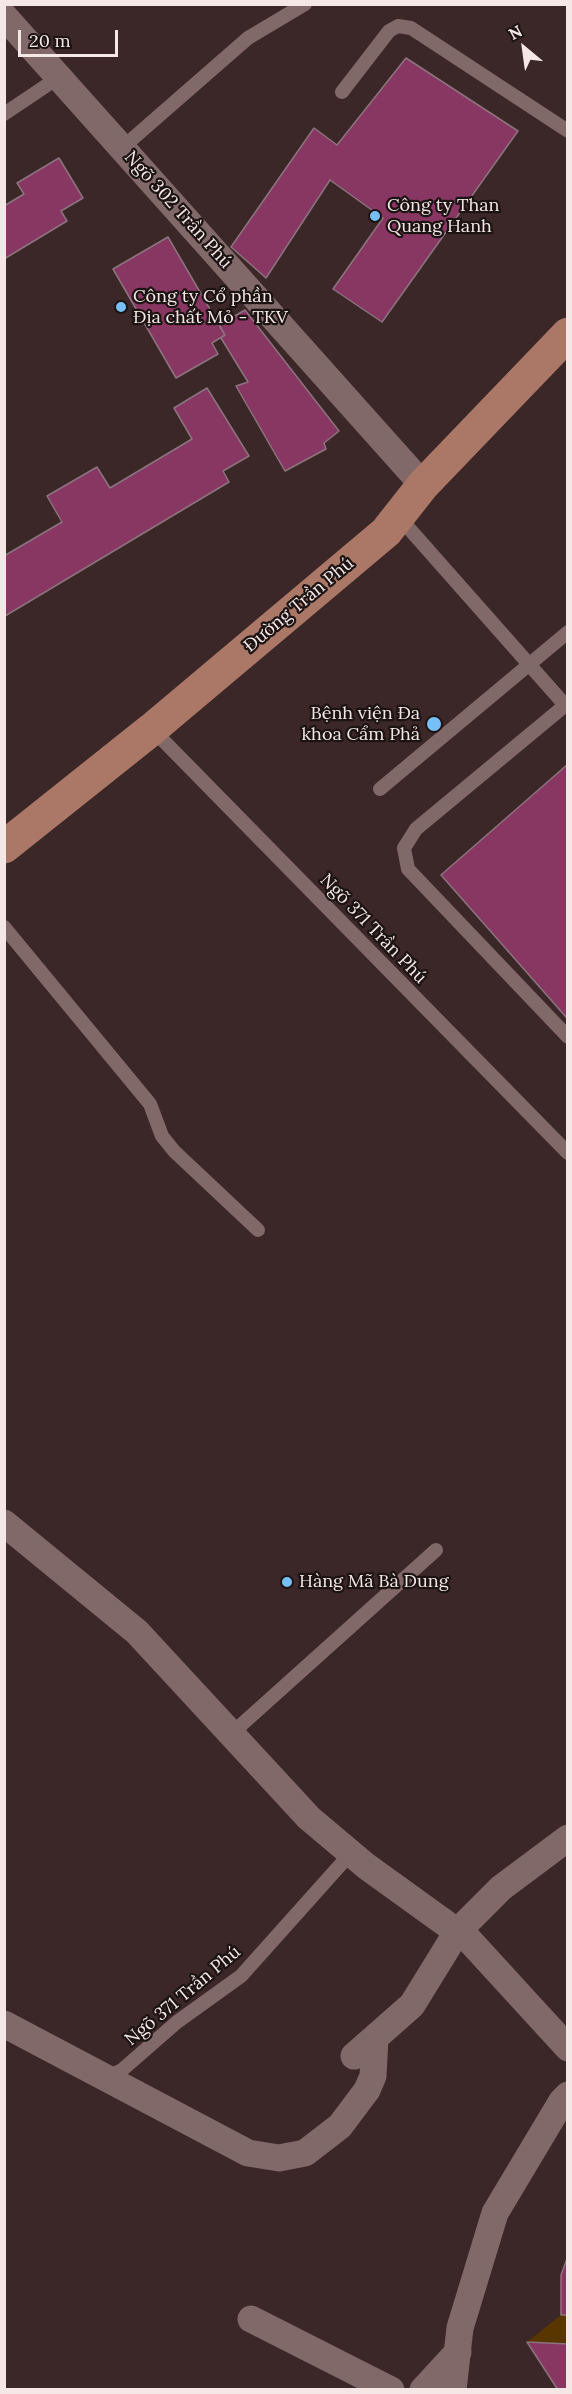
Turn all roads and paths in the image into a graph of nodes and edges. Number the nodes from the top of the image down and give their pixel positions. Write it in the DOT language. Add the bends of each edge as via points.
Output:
graph roads {
  1 [pos="305,4"];
  2 [pos="4,16"];
  3 [pos="59,77"];
  4 [pos="342,92"];
  5 [pos="4,114"];
  6 [pos="567,131"];
  7 [pos="122,147"];
  8 [pos="567,334"];
  9 [pos="423,485"];
  10 [pos="398,516"];
  11 [pos="567,632"];
  12 [pos="529,665"];
  13 [pos="566,704"];
  14 [pos="152,729"];
  15 [pos="380,789"];
  16 [pos="4,847"];
  17 [pos="4,927"];
  18 [pos="567,1037"];
  19 [pos="567,1153"];
  20 [pos="258,1230"];
  21 [pos="4,1523"];
  22 [pos="435,1550"];
  23 [pos="231,1735"];
  24 [pos="567,1838"];
  25 [pos="351,1853"];
  26 [pos="457,1932"];
  27 [pos="4,2024"];
  28 [pos="375,2038"];
  29 [pos="567,2048"];
  30 [pos="354,2056"];
  31 [pos="104,2079"];
  32 [pos="567,2095"];
  33 [pos="251,2319"];
  34 [pos="458,2352"];
  35 [pos="391,2390"];
  36 [pos="423,2390"];
  37 [pos="453,2390"];
  1 -- 7 [label="lane" via="248,38"];
  2 -- 3 [label="street, Ngõ 302 Trần Phú"];
  3 -- 5 [label="lane"];
  3 -- 7 [label="street, Ngõ 302 Trần Phú"];
  4 -- 6 [label="lane" via="389,31 398,26 411,28"];
  7 -- 9 [label="street, Ngõ 302 Trần Phú"];
  8 -- 9 [label="main road, Đường Trần Phú"];
  9 -- 10 [label="main road, Đường Trần Phú"];
  10 -- 12 [label="lane"];
  10 -- 14 [label="main road, Đường Trần Phú" via="386,532"];
  11 -- 12 [label="lane"];
  12 -- 13 [label="lane"];
  12 -- 15 [label="lane"];
  13 -- 18 [label="lane" via="416,829 404,848 408,869"];
  14 -- 16 [label="main road, Đường Trần Phú"];
  14 -- 19 [label="lane, Ngõ 371 Trần Phú"];
  17 -- 20 [label="lane" via="150,1104 162,1136 174,1151"];
  21 -- 23 [label="street" via="137,1632"];
  22 -- 23 [label="lane"];
  23 -- 25 [label="street" via="309,1818"];
  24 -- 26 [label="street" via="501,1888"];
  25 -- 26 [label="street"];
  25 -- 31 [label="lane, Ngõ 371 Trần Phú" via="241,1976 177,2022 122,2070"];
  26 -- 28 [label="street" via="412,2005"];
  26 -- 29 [label="street" via="470,1941"];
  27 -- 31 [label="street"];
  28 -- 30 [label="street"];
  28 -- 31 [label="street" via="373,2076 340,2126 305,2154 279,2158 248,2153"];
  32 -- 34 [label="street" via="495,2213 460,2328"];
  33 -- 35 [label="street"];
  34 -- 36 [label="street"];
  34 -- 37 [label="street"];
}
